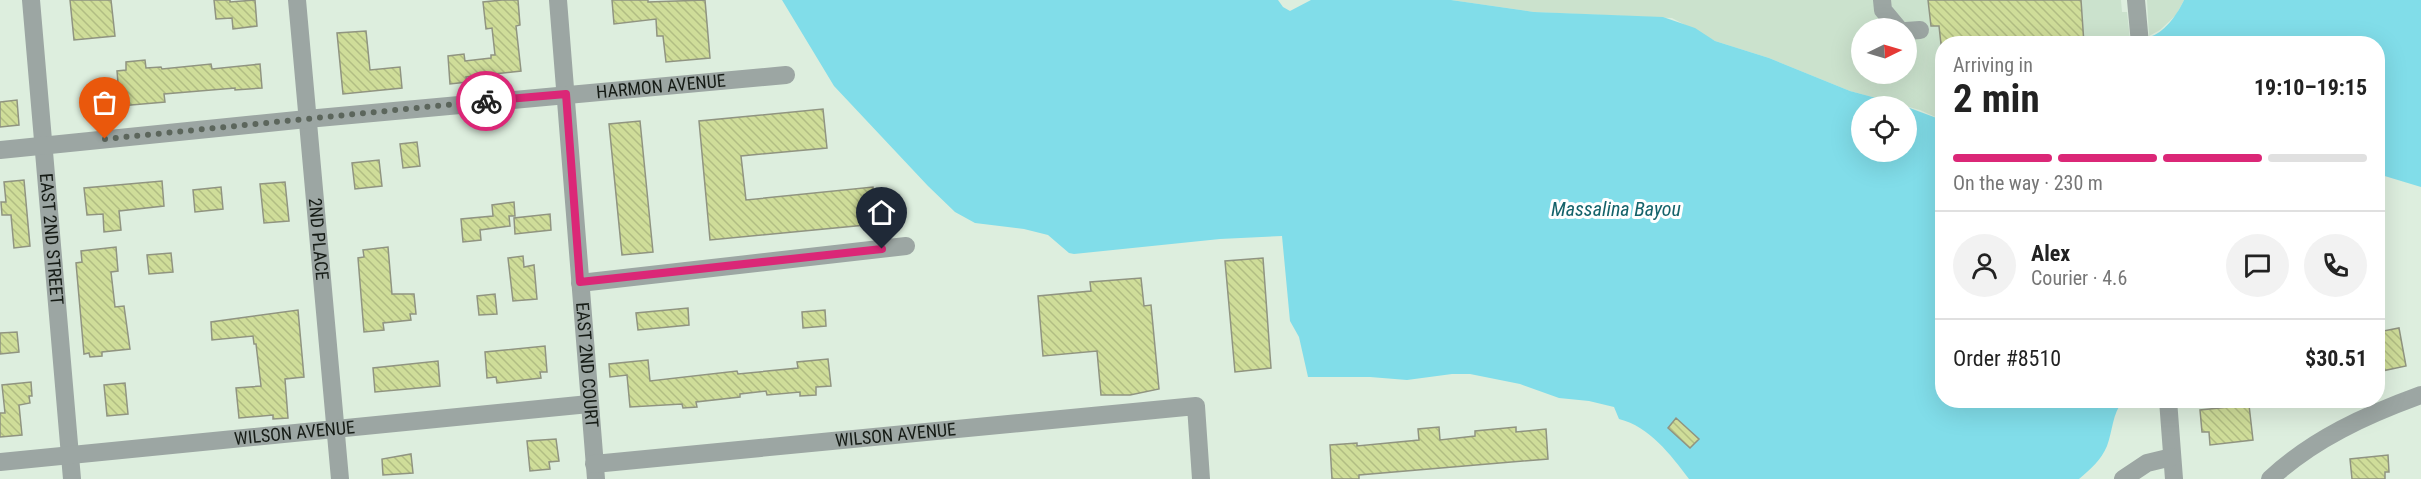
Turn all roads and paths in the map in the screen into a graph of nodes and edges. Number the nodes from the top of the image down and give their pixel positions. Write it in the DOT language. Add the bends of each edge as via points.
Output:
graph roads {
  1 [pos="31,0"];
  2 [pos="297,0"];
  3 [pos="558,0"];
  4 [pos="1882,0"];
  5 [pos="2137,8"];
  6 [pos="1890,18"];
  7 [pos="2139,36"];
  8 [pos="786,75"];
  9 [pos="566,94"];
  10 [pos="307,119"];
  11 [pos="45,145"];
  12 [pos="0,150"];
  13 [pos="906,246"];
  14 [pos="580,282"];
  15 [pos="2421,396"];
  16 [pos="590,404"];
  17 [pos="2169,408"];
  18 [pos="335,428"];
  19 [pos="70,455"];
  20 [pos="2172,458"];
  21 [pos="0,462"];
  22 [pos="595,472"];
  23 [pos="72,479"];
  24 [pos="340,479"];
  25 [pos="1201,479"];
  26 [pos="2123,479"];
  27 [pos="2174,479"];
  28 [pos="2270,479"];
  1 -- 11 [label="street, EAST 2ND STREET"];
  2 -- 10 [label="street, 2ND PLACE"];
  3 -- 9 [label="street, EAST 2ND COURT"];
  4 -- 6 [label="street"];
  5 -- 7 [label="street"];
  8 -- 9 [label="street, HARMON AVENUE"];
  9 -- 10 [label="street, HARMON AVENUE"];
  9 -- 14 [label="street, EAST 2ND COURT"];
  10 -- 11 [label="street, HARMON AVENUE"];
  10 -- 18 [label="street, 2ND PLACE"];
  11 -- 12 [label="street, HARMON AVENUE"];
  11 -- 19 [label="street, EAST 2ND STREET"];
  13 -- 14 [label="street"];
  14 -- 16 [label="street, EAST 2ND COURT"];
  15 -- 28 [label="street" via="2343,428"];
  16 -- 18 [label="street, WILSON AVENUE"];
  16 -- 22 [label="street, EAST 2ND COURT"];
  17 -- 20 [label="street"];
  18 -- 19 [label="street, WILSON AVENUE"];
  18 -- 24 [label="street, 2ND PLACE"];
  19 -- 21 [label="street, WILSON AVENUE"];
  19 -- 23 [label="street, EAST 2ND STREET"];
  20 -- 26 [label="street" via="2147,463"];
  20 -- 27 [label="street"];
  22 -- 25 [label="street, WILSON AVENUE" via="1196,406"];
}
